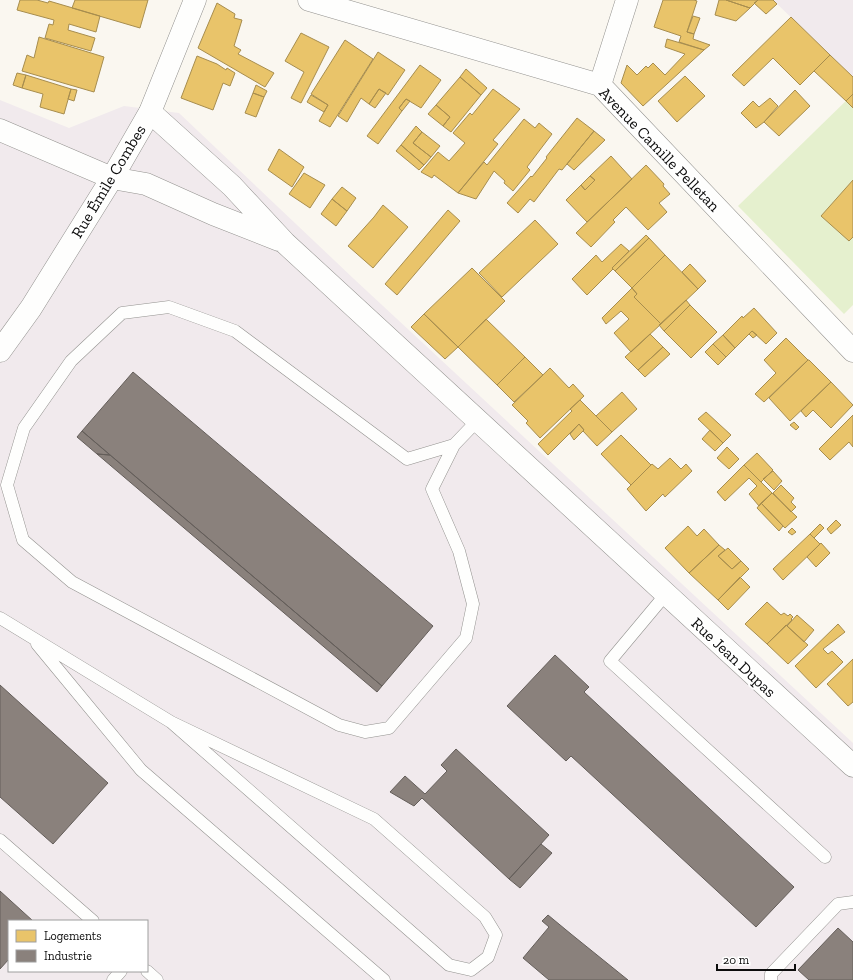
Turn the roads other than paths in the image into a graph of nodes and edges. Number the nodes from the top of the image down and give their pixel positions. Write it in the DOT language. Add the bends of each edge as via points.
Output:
graph roads {
  1 [pos="195,0"];
  2 [pos="310,0"];
  3 [pos="627,0"];
  4 [pos="600,84"];
  5 [pos="150,112"];
  6 [pos="0,130"];
  7 [pos="112,178"];
  8 [pos="285,242"];
  9 [pos="0,351"];
  10 [pos="853,351"];
  11 [pos="478,420"];
  12 [pos="454,445"];
  13 [pos="666,594"];
  14 [pos="0,618"];
  15 [pos="31,637"];
  16 [pos="171,722"];
  17 [pos="853,766"];
  18 [pos="0,840"];
  19 [pos="825,857"];
  20 [pos="853,902"];
  21 [pos="92,920"];
  22 [pos="119,972"];
  23 [pos="148,972"];
  24 [pos="113,980"];
  25 [pos="157,980"];
  26 [pos="384,980"];
  27 [pos="771,980"];
  1 -- 5 [label="street, Rue Émile Combes"];
  2 -- 4 [label="street, Avenue Camille Pelletan"];
  3 -- 4 [label="street"];
  4 -- 10 [label="street, Avenue Camille Pelletan"];
  5 -- 7 [label="street, Rue Émile Combes"];
  5 -- 8 [label="street, Rue Jean Dupas" via="232,186"];
  6 -- 7 [label="street"];
  7 -- 8 [label="street" via="146,184"];
  7 -- 9 [label="street, Rue Émile Combes" via="31,308"];
  8 -- 11 [label="street, Rue Jean Dupas"];
  11 -- 12 [label="lane"];
  11 -- 13 [label="street, Rue Jean Dupas"];
  12 -- 12 [label="lane" via="407,459 235,331 169,307 122,313 71,361 24,428 7,485 23,540 72,582 339,725 365,732 389,728 466,638 473,604 459,551 432,489"];
  13 -- 17 [label="street, Rue Jean Dupas"];
  13 -- 19 [label="lane" via="610,661"];
  14 -- 15 [label="lane"];
  15 -- 16 [label="lane"];
  15 -- 26 [label="lane" via="141,770"];
  16 -- 16 [label="lane" via="449,965 471,970 488,957 496,935 485,917 374,819"];
  18 -- 21 [label="lane"];
  20 -- 27 [label="lane" via="838,904 771,974"];
  22 -- 24 [label="lane"];
  23 -- 25 [label="lane"];
}
